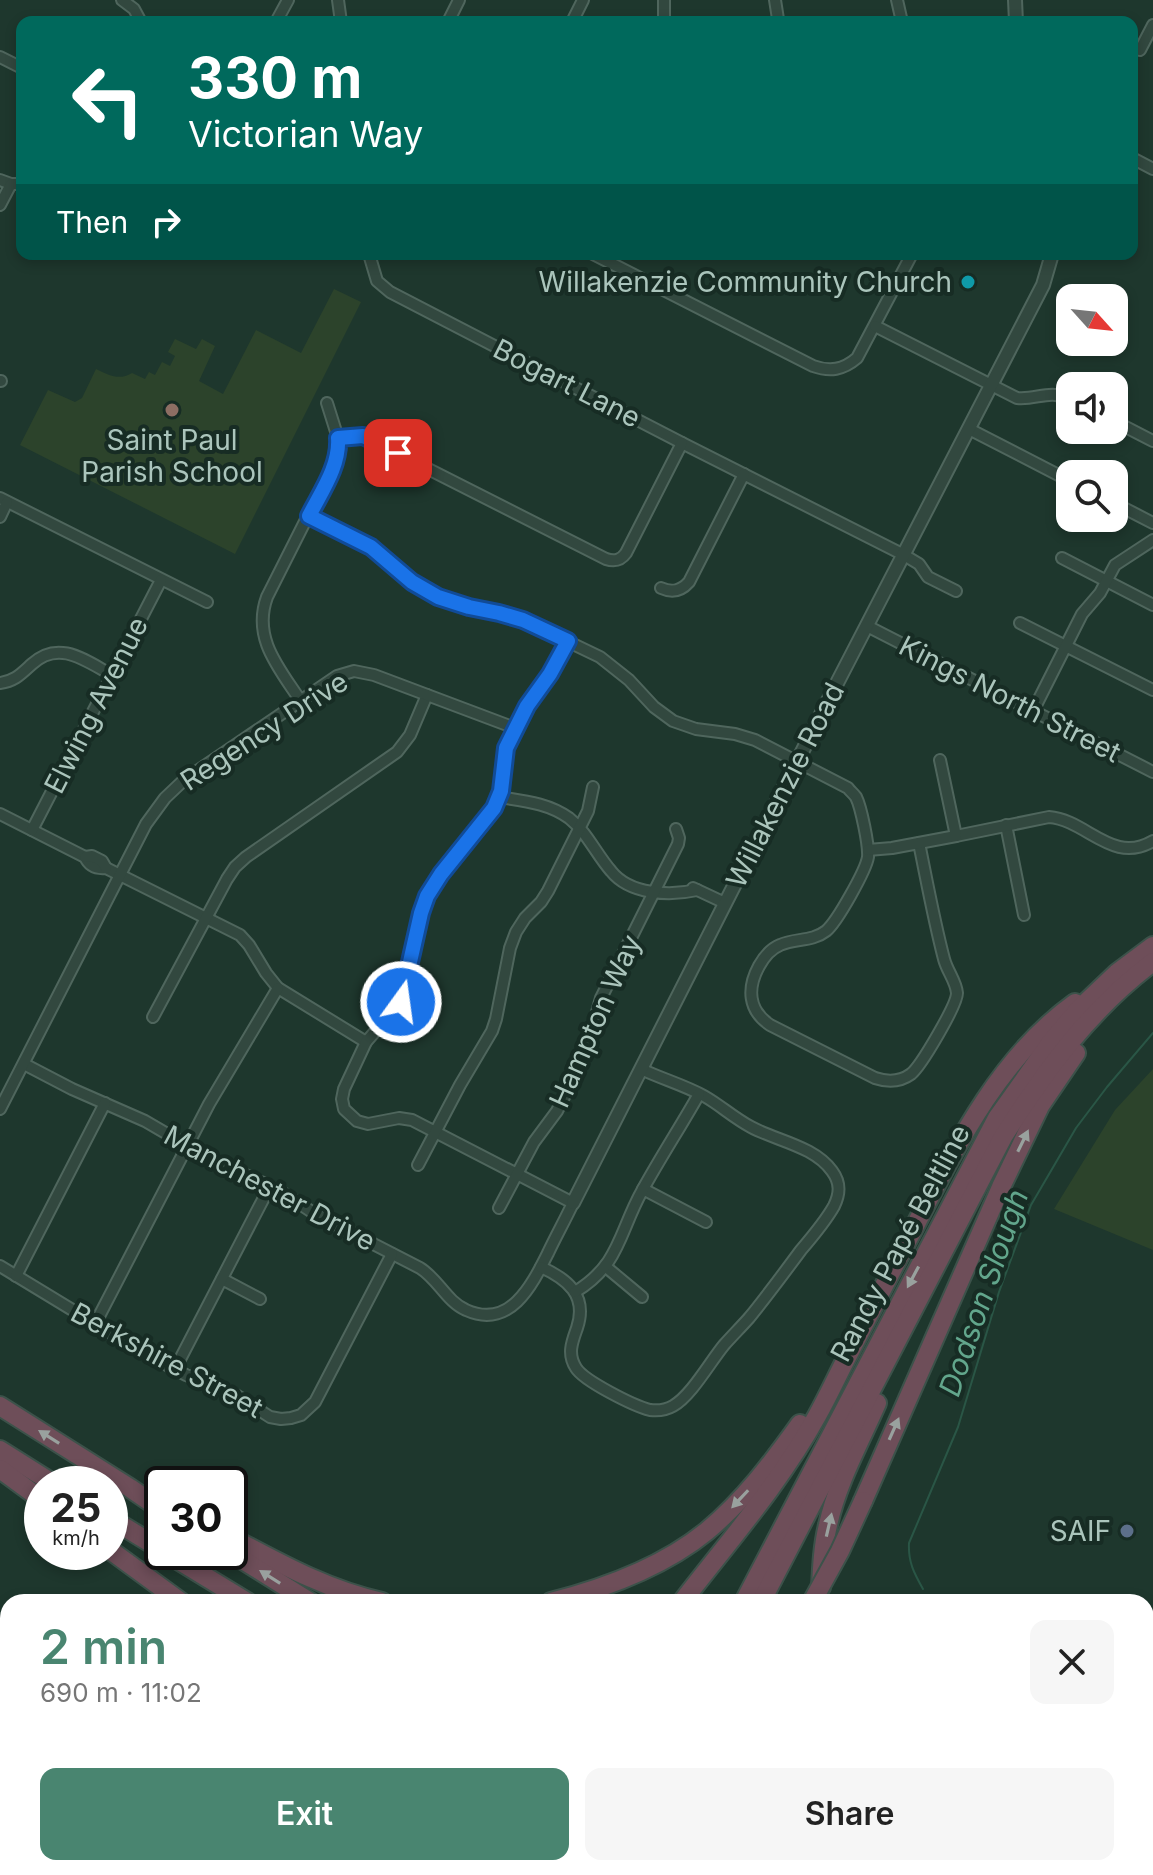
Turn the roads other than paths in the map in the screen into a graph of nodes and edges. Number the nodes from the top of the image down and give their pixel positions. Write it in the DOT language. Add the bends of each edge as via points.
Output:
graph roads {
  1 [pos="122,0"];
  2 [pos="138,16"];
  3 [pos="1153,25"];
  4 [pos="1140,50"];
  5 [pos="11,183"];
  6 [pos="0,205"];
  7 [pos="371,260"];
  8 [pos="605,260"];
  9 [pos="909,260"];
  10 [pos="1050,260"];
  11 [pos="875,326"];
  12 [pos="991,385"];
  13 [pos="1056,395"];
  14 [pos="327,403"];
  15 [pos="1128,428"];
  16 [pos="969,429"];
  17 [pos="338,438"];
  18 [pos="1153,441"];
  19 [pos="682,443"];
  20 [pos="744,474"];
  21 [pos="1056,474"];
  22 [pos="4,500"];
  23 [pos="1128,510"];
  24 [pos="309,516"];
  25 [pos="0,517"];
  26 [pos="1153,523"];
  27 [pos="1153,540"];
  28 [pos="904,555"];
  29 [pos="1062,558"];
  30 [pos="161,580"];
  31 [pos="1106,581"];
  32 [pos="661,588"];
  33 [pos="956,591"];
  34 [pos="207,602"];
  35 [pos="1153,605"];
  36 [pos="1020,623"];
  37 [pos="867,626"];
  38 [pos="568,641"];
  39 [pos="1066,646"];
  40 [pos="112,675"];
  41 [pos="0,683"];
  42 [pos="1153,690"];
  43 [pos="427,695"];
  44 [pos="300,700"];
  45 [pos="1033,711"];
  46 [pos="515,728"];
  47 [pos="940,760"];
  48 [pos="797,761"];
  49 [pos="1153,772"];
  50 [pos="593,787"];
  51 [pos="499,797"];
  52 [pos="0,814"];
  53 [pos="1006,825"];
  54 [pos="580,828"];
  55 [pos="676,829"];
  56 [pos="32,830"];
  57 [pos="956,836"];
  58 [pos="1153,841"];
  59 [pos="919,843"];
  60 [pos="868,850"];
  61 [pos="120,875"];
  62 [pos="659,892"];
  63 [pos="725,903"];
  64 [pos="1024,915"];
  65 [pos="206,918"];
  66 [pos="1153,946"];
  67 [pos="1153,962"];
  68 [pos="1153,971"];
  69 [pos="278,988"];
  70 [pos="1099,990"];
  71 [pos="153,1017"];
  72 [pos="366,1042"];
  73 [pos="24,1064"];
  74 [pos="641,1069"];
  75 [pos="699,1094"];
  76 [pos="105,1103"];
  77 [pos="0,1109"];
  78 [pos="435,1132"];
  79 [pos="188,1146"];
  80 [pos="418,1165"];
  81 [pos="518,1174"];
  82 [pos="850,1180"];
  83 [pos="838,1182"];
  84 [pos="270,1186"];
  85 [pos="643,1189"];
  86 [pos="573,1203"];
  87 [pos="499,1208"];
  88 [pos="706,1222"];
  89 [pos="392,1254"];
  90 [pos="0,1266"];
  91 [pos="541,1267"];
  92 [pos="606,1267"];
  93 [pos="16,1276"];
  94 [pos="222,1279"];
  95 [pos="575,1292"];
  96 [pos="642,1297"];
  97 [pos="260,1299"];
  98 [pos="507,1309"];
  99 [pos="95,1324"];
  100 [pos="895,1346"];
  101 [pos="175,1369"];
  102 [pos="840,1371"];
  103 [pos="0,1406"];
  104 [pos="0,1450"];
  105 [pos="25,1466"];
  106 [pos="0,1469"];
  107 [pos="24,1487"];
  108 [pos="130,1488"];
  109 [pos="144,1493"];
  110 [pos="144,1498"];
  111 [pos="248,1546"];
  112 [pos="128,1563"];
  113 [pos="248,1563"];
  114 [pos="195,1570"];
  115 [pos="170,1594"];
  116 [pos="234,1594"];
  117 [pos="297,1594"];
  118 [pos="352,1594"];
  119 [pos="580,1594"];
  120 [pos="688,1594"];
  121 [pos="748,1594"];
  122 [pos="765,1594"];
  123 [pos="816,1594"];
  124 [pos="821,1594"];
  1 -- 2 [label="street"];
  3 -- 4 [label="street"];
  5 -- 6 [label="street"];
  7 -- 19 [label="street, Bogart Lane" via="377,281 390,292"];
  8 -- 11 [label="street" via="822,369 852,362"];
  9 -- 11 [label="street"];
  10 -- 12 [label="street, Willakenzie Road" via="1043,285"];
  11 -- 12 [label="street"];
  12 -- 13 [label="street" via="1021,399"];
  12 -- 16 [label="street, Willakenzie Road"];
  14 -- 17 [label="street"];
  15 -- 18 [label="street"];
  16 -- 21 [label="street"];
  16 -- 28 [label="street, Willakenzie Road"];
  17 -- 19 [label="street" via="367,438 620,562"];
  17 -- 24 [label="street" via="334,465"];
  19 -- 20 [label="street, Bogart Lane"];
  20 -- 28 [label="street, Bogart Lane"];
  20 -- 32 [label="street" via="692,577 681,589"];
  22 -- 25 [label="street"];
  22 -- 30 [label="street"];
  23 -- 26 [label="street"];
  24 -- 38 [label="street" via="371,547 438,597 523,620"];
  24 -- 44 [label="street" via="267,597 262,621 269,653"];
  27 -- 31 [label="street" via="1118,562"];
  28 -- 33 [label="street, Bogart Lane" via="928,577"];
  28 -- 37 [label="street, Willakenzie Road"];
  29 -- 31 [label="street"];
  30 -- 34 [label="street"];
  30 -- 40 [label="street, Elwing Avenue"];
  31 -- 35 [label="street"];
  31 -- 39 [label="street"];
  36 -- 39 [label="street"];
  37 -- 45 [label="street, Kings North Street"];
  37 -- 48 [label="street, Willakenzie Road"];
  38 -- 46 [label="street"];
  38 -- 48 [label="street" via="613,665 673,721 748,737"];
  39 -- 42 [label="street"];
  39 -- 45 [label="street"];
  40 -- 41 [label="street" via="72,654 56,652 38,658 16,679"];
  40 -- 56 [label="street, Elwing Avenue"];
  43 -- 44 [label="street, Regency Drive" via="354,671"];
  43 -- 46 [label="street, Regency Drive"];
  43 -- 65 [label="street" via="397,752 241,862"];
  44 -- 61 [label="street, Regency Drive" via="172,791 146,824"];
  45 -- 49 [label="street, Kings North Street"];
  46 -- 51 [label="street" via="504,753"];
  47 -- 57 [label="street"];
  48 -- 60 [label="street" via="843,784 856,797"];
  48 -- 63 [label="street, Willakenzie Road"];
  50 -- 54 [label="street"];
  51 -- 54 [label="street" via="547,806"];
  51 -- 72 [label="street" via="430,891 403,998"];
  52 -- 56 [label="street"];
  53 -- 57 [label="street"];
  53 -- 58 [label="street" via="1053,817 1122,848"];
  53 -- 64 [label="street"];
  54 -- 62 [label="street" via="617,878"];
  54 -- 78 [label="street" via="545,896 516,932 492,1031"];
  55 -- 62 [label="street, Hampton Way" via="678,844"];
  56 -- 61 [label="street" via="85,857 88,864"];
  57 -- 59 [label="street"];
  59 -- 60 [label="street"];
  59 -- 60 [label="street" via="944,962 957,996 916,1068 897,1080 875,1078 770,1025 751,997 756,972 771,950 813,939 833,924"];
  61 -- 65 [label="street"];
  61 -- 73 [label="street, Regency Drive"];
  62 -- 63 [label="street" via="688,886"];
  62 -- 81 [label="street, Hampton Way" via="601,998 585,1055"];
  63 -- 74 [label="street, Willakenzie Road"];
  65 -- 69 [label="street" via="244,939"];
  65 -- 71 [label="street"];
  66 -- 70 [label="highway, Randy Papé Beltline"];
  67 -- 100 [label="highway, Randy Papé Beltline" via="1109,999 1032,1092 1003,1137"];
  123 -- 68 [label="highway, one-way, bridge" via="1040,1106 1090,1034"];
  69 -- 72 [label="street"];
  69 -- 79 [label="street"];
  70 -- 102 [label="highway" via="1040,1031 975,1115"];
  70 -- 121 [label="highway, Randy Papé Beltline, one-way" via="1051,1042 997,1118"];
  72 -- 78 [label="street" via="344,1089 340,1111 363,1123 403,1118"];
  73 -- 76 [label="street, Manchester Drive"];
  73 -- 77 [label="street, Regency Drive"];
  74 -- 75 [label="street"];
  74 -- 86 [label="street, Willakenzie Road"];
  75 -- 83 [label="street" via="745,1124 818,1158"];
  75 -- 85 [label="street"];
  76 -- 79 [label="street, Manchester Drive"];
  76 -- 93 [label="street"];
  78 -- 80 [label="street"];
  78 -- 81 [label="street"];
  79 -- 84 [label="street, Manchester Drive"];
  79 -- 99 [label="street"];
  81 -- 86 [label="street"];
  81 -- 87 [label="street, Hampton Way"];
  82 -- 83 [label="street"];
  83 -- 95 [label="street" via="837,1201 829,1215 683,1398 668,1408 641,1407 577,1370 570,1351 579,1315"];
  84 -- 89 [label="street, Manchester Drive"];
  84 -- 94 [label="street"];
  85 -- 88 [label="street"];
  85 -- 92 [label="street"];
  86 -- 91 [label="street, Willakenzie Road"];
  89 -- 98 [label="street, Manchester Drive" via="432,1276 466,1311 488,1315"];
  89 -- 101 [label="street, Berkshire Street" via="318,1397 301,1415 275,1418"];
  90 -- 93 [label="street, Berkshire Street"];
  91 -- 95 [label="street"];
  91 -- 98 [label="street, Willakenzie Road" via="518,1302"];
  92 -- 95 [label="street"];
  92 -- 96 [label="street"];
  93 -- 99 [label="street, Berkshire Street"];
  94 -- 97 [label="street"];
  94 -- 101 [label="street"];
  99 -- 101 [label="street, Berkshire Street"];
  100 -- 122 [label="highway, Randy Papé Beltline"];
  124 -- 100 [label="highway, one-way" via="828,1524 886,1382"];
  102 -- 119 [label="highway, one-way" via="744,1496 705,1532 625,1578"];
  102 -- 120 [label="highway" via="782,1473"];
  108 -- 103 [label="highway, one-way"];
  104 -- 105 [label="highway"];
  106 -- 107 [label="highway"];
  108 -- 109 [label="highway"];
  108 -- 110 [label="highway"];
  111 -- 118 [label="highway"];
  112 -- 115 [label="highway"];
  117 -- 113 [label="highway, one-way"];
  114 -- 116 [label="highway"];
}
